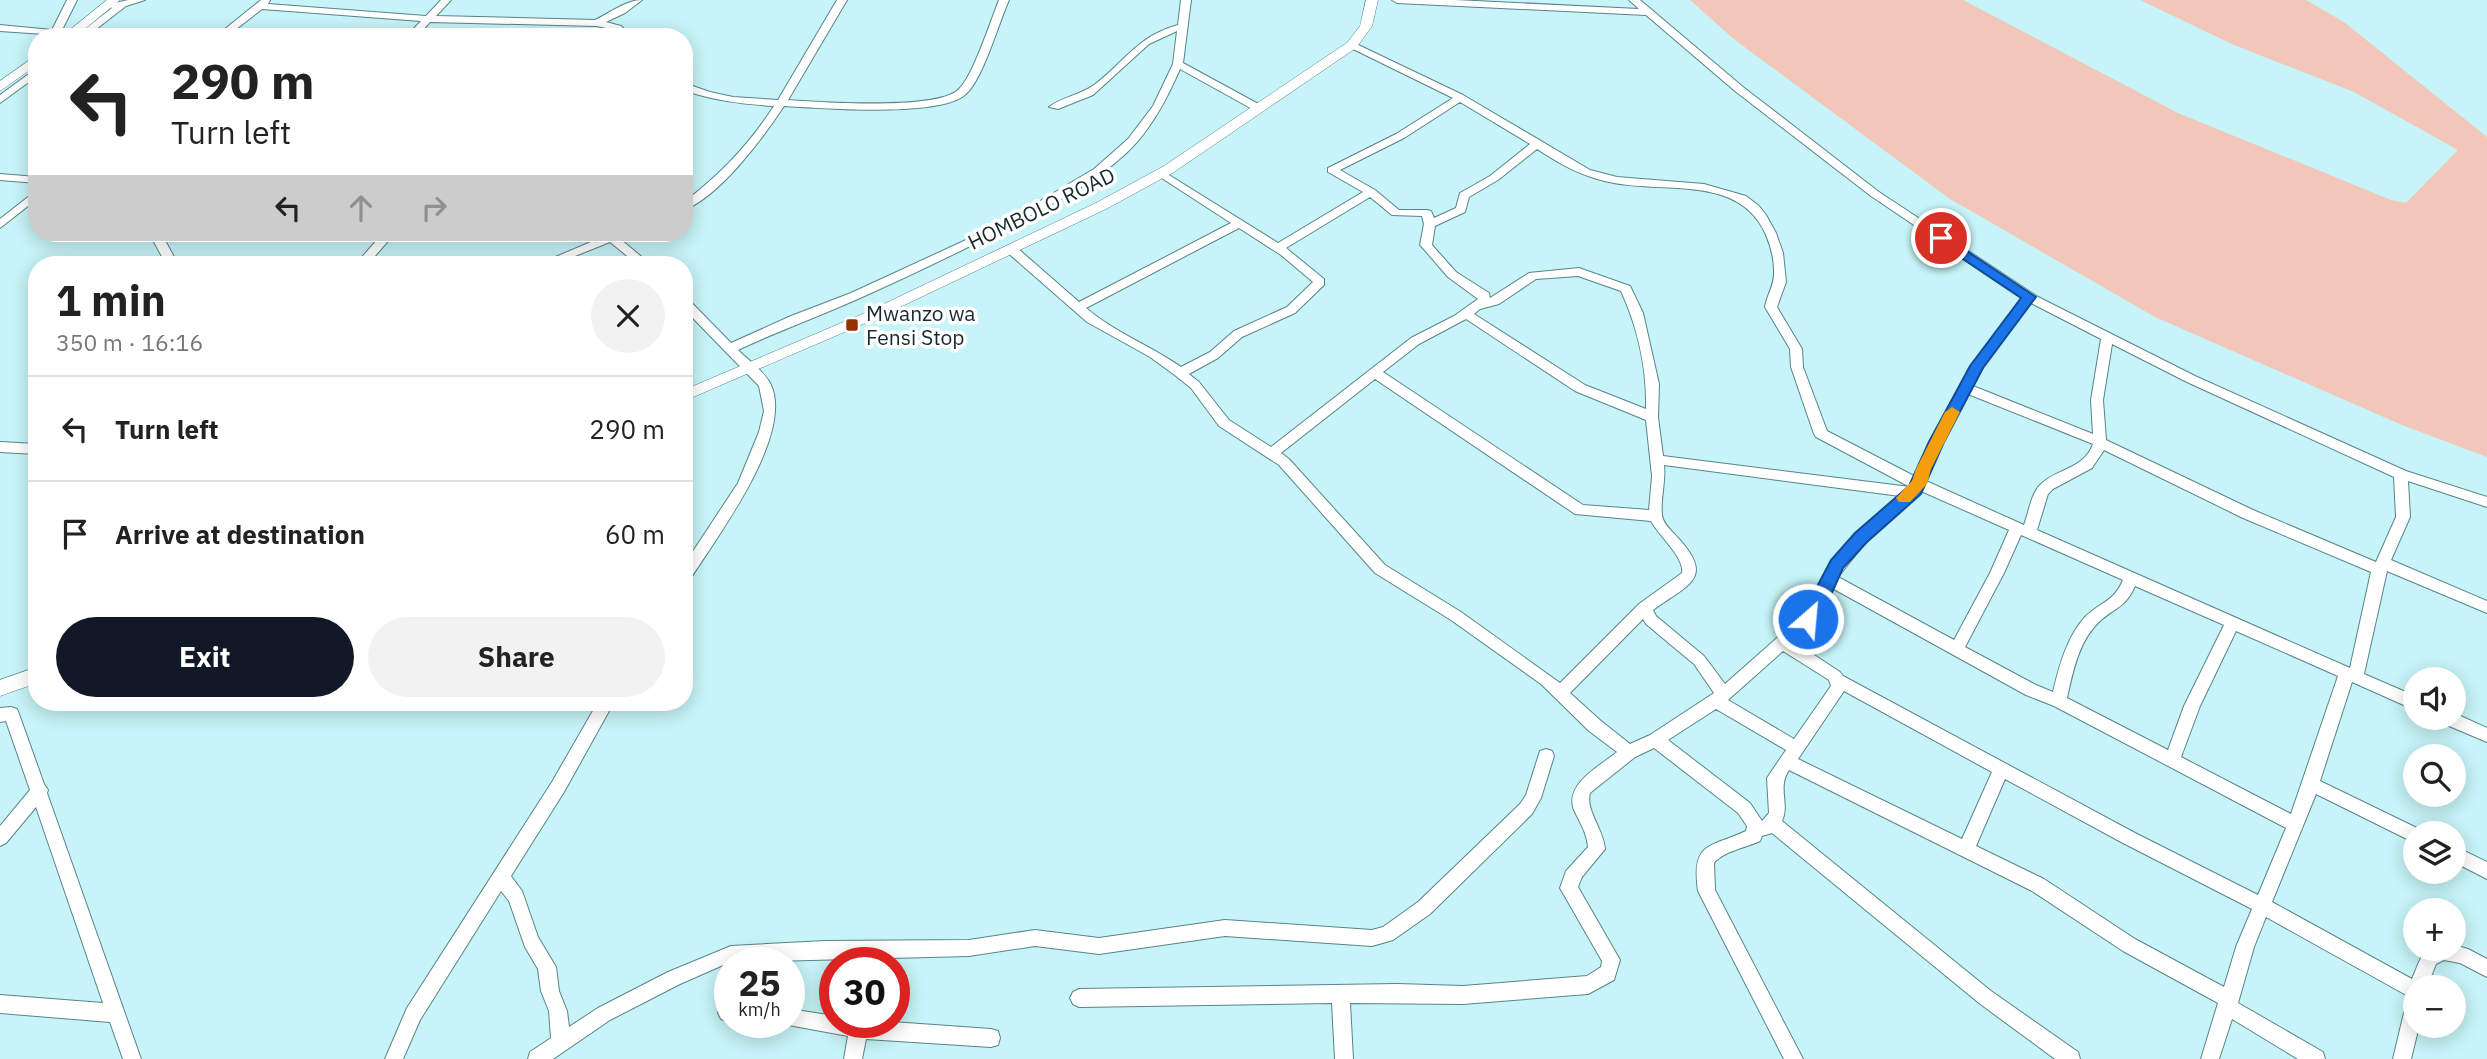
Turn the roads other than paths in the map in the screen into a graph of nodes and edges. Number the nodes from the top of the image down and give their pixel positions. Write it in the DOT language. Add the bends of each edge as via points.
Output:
graph roads {
  1 [pos="72,0"];
  2 [pos="140,0"];
  3 [pos="446,0"];
  4 [pos="637,0"];
  5 [pos="842,0"];
  6 [pos="1004,0"];
  7 [pos="1186,0"];
  8 [pos="1365,0"];
  9 [pos="1372,0"];
  10 [pos="1397,0"];
  11 [pos="1634,0"];
  12 [pos="118,2"];
  13 [pos="264,3"];
  14 [pos="1649,12"];
  15 [pos="426,19"];
  16 [pos="597,23"];
  17 [pos="1184,26"];
  18 [pos="0,28"];
  19 [pos="70,28"];
  20 [pos="78,28"];
  21 [pos="79,28"];
  22 [pos="232,28"];
  23 [pos="418,28"];
  24 [pos="618,28"];
  25 [pos="28,31"];
  26 [pos="1352,45"];
  27 [pos="1178,64"];
  28 [pos="28,66"];
  29 [pos="28,78"];
  30 [pos="0,87"];
  31 [pos="693,90"];
  32 [pos="1460,98"];
  33 [pos="0,100"];
  34 [pos="782,102"];
  35 [pos="1054,107"];
  36 [pos="1258,108"];
  37 [pos="1536,144"];
  38 [pos="1161,173"];
  39 [pos="0,177"];
  40 [pos="28,179"];
  41 [pos="1371,192"];
  42 [pos="28,201"];
  43 [pos="693,201"];
  44 [pos="1239,223"];
  45 [pos="1430,224"];
  46 [pos="0,225"];
  47 [pos="381,242"];
  48 [pos="600,242"];
  49 [pos="624,242"];
  50 [pos="1278,248"];
  51 [pos="1011,249"];
  52 [pos="369,256"];
  53 [pos="565,256"];
  54 [pos="637,256"];
  55 [pos="2029,297"];
  56 [pos="1478,306"];
  57 [pos="1077,308"];
  58 [pos="693,311"];
  59 [pos="1466,314"];
  60 [pos="2108,337"];
  61 [pos="729,349"];
  62 [pos="749,368"];
  63 [pos="1180,373"];
  64 [pos="1375,373"];
  65 [pos="1966,388"];
  66 [pos="693,392"];
  67 [pos="1652,417"];
  68 [pos="2100,442"];
  69 [pos="0,447"];
  70 [pos="28,449"];
  71 [pos="1272,453"];
  72 [pos="1658,460"];
  73 [pos="2401,474"];
  74 [pos="1915,488"];
  75 [pos="2487,502"];
  76 [pos="1655,516"];
  77 [pos="2023,530"];
  78 [pos="693,563"];
  79 [pos="2382,567"];
  80 [pos="2131,578"];
  81 [pos="1829,579"];
  82 [pos="2487,607"];
  83 [pos="1644,608"];
  84 [pos="2232,622"];
  85 [pos="1782,642"];
  86 [pos="1957,648"];
  87 [pos="2351,675"];
  88 [pos="28,678"];
  89 [pos="1839,681"];
  90 [pos="0,688"];
  91 [pos="1560,693"];
  92 [pos="1720,698"];
  93 [pos="2403,698"];
  94 [pos="2059,701"];
  95 [pos="601,711"];
  96 [pos="0,715"];
  97 [pos="2466,726"];
  98 [pos="2487,735"];
  99 [pos="1656,740"];
  100 [pos="1629,752"];
  101 [pos="1791,755"];
  102 [pos="1546,757"];
  103 [pos="2172,761"];
  104 [pos="2001,769"];
  105 [pos="2311,784"];
  106 [pos="40,790"];
  107 [pos="1772,823"];
  108 [pos="2296,825"];
  109 [pos="2403,829"];
  110 [pos="1754,836"];
  111 [pos="0,838"];
  112 [pos="1965,851"];
  113 [pos="2466,860"];
  114 [pos="2487,871"];
  115 [pos="500,875"];
  116 [pos="2263,906"];
  117 [pos="2487,968"];
  118 [pos="2423,975"];
  119 [pos="2403,981"];
  120 [pos="1341,995"];
  121 [pos="1079,998"];
  122 [pos="2229,1003"];
  123 [pos="0,1004"];
  124 [pos="115,1013"];
  125 [pos="910,1032"];
  126 [pos="857,1038"];
  127 [pos="991,1038"];
  128 [pos="2407,1038"];
  129 [pos="561,1042"];
  130 [pos="132,1059"];
  131 [pos="394,1059"];
  132 [pos="537,1059"];
  133 [pos="853,1059"];
  134 [pos="1344,1059"];
  135 [pos="1794,1059"];
  136 [pos="2071,1059"];
  137 [pos="2210,1059"];
  138 [pos="2316,1059"];
  139 [pos="2402,1059"];
  1 -- 19 [label="street"];
  2 -- 12 [label="street"];
  3 -- 15 [label="street"];
  4 -- 16 [label="street"];
  5 -- 34 [label="street"];
  6 -- 34 [label="street" via="966,88 955,98 898,106"];
  7 -- 17 [label="street"];
  8 -- 9 [label="street"];
  9 -- 26 [label="street, HOMBOLO ROAD" via="1366,26"];
  10 -- 14 [label="street"];
  11 -- 14 [label="street"];
  12 -- 20 [label="street"];
  12 -- 21 [label="street"];
  13 -- 15 [label="street"];
  13 -- 22 [label="street"];
  14 -- 55 [label="street" via="1739,89 1875,194"];
  15 -- 16 [label="street"];
  15 -- 23 [label="street"];
  16 -- 24 [label="street"];
  17 -- 27 [label="street"];
  17 -- 35 [label="street" via="1130,52 1089,93"];
  18 -- 25 [label="street"];
  26 -- 32 [label="street"];
  26 -- 36 [label="street, HOMBOLO ROAD"];
  27 -- 36 [label="street"];
  27 -- 61 [label="street" via="1144,127 1098,171 970,242"];
  28 -- 30 [label="street"];
  29 -- 33 [label="street"];
  31 -- 34 [label="street" via="733,100"];
  32 -- 37 [label="street"];
  32 -- 41 [label="street" via="1400,136 1332,170"];
  34 -- 43 [label="street" via="731,169"];
  36 -- 38 [label="street, HOMBOLO ROAD"];
  37 -- 45 [label="street" via="1464,195 1461,210"];
  37 -- 74 [label="street" via="1604,178 1718,191 1754,207 1771,236 1779,268 1780,284 1772,307 1796,349 1797,367 1821,434"];
  38 -- 44 [label="street"];
  38 -- 51 [label="street, HOMBOLO ROAD"];
  39 -- 40 [label="street"];
  41 -- 45 [label="street" via="1396,213 1427,213"];
  41 -- 50 [label="street"];
  42 -- 46 [label="street"];
  44 -- 50 [label="street"];
  44 -- 57 [label="street"];
  45 -- 56 [label="street" via="1426,245 1456,281 1485,296"];
  47 -- 52 [label="street"];
  48 -- 53 [label="street"];
  49 -- 54 [label="street"];
  50 -- 63 [label="street" via="1320,282 1292,310 1238,334 1214,355"];
  51 -- 57 [label="street"];
  51 -- 62 [label="street, HOMBOLO ROAD"];
  55 -- 60 [label="street"];
  55 -- 65 [label="street"];
  56 -- 59 [label="street"];
  56 -- 67 [label="street" via="1495,301 1534,276 1579,272 1626,289 1637,313 1653,384"];
  57 -- 63 [label="street"];
  58 -- 61 [label="street"];
  59 -- 64 [label="street" via="1415,341"];
  59 -- 67 [label="street" via="1580,388"];
  60 -- 68 [label="street" via="2097,400"];
  60 -- 73 [label="street"];
  61 -- 62 [label="street"];
  62 -- 66 [label="street, HOMBOLO ROAD"];
  62 -- 78 [label="street" via="769,396 766,432 744,484"];
  63 -- 71 [label="street" via="1224,423"];
  64 -- 71 [label="street"];
  64 -- 76 [label="street" via="1580,510"];
  65 -- 68 [label="street"];
  65 -- 74 [label="street"];
  67 -- 72 [label="street"];
  68 -- 77 [label="street" via="2094,459 2048,485"];
  68 -- 79 [label="street" via="2248,514"];
  69 -- 70 [label="street"];
  71 -- 91 [label="street" via="1380,569 1462,621"];
  72 -- 74 [label="street"];
  72 -- 76 [label="street" via="1660,495"];
  73 -- 75 [label="street"];
  73 -- 79 [label="street" via="2403,517"];
  74 -- 77 [label="street"];
  74 -- 81 [label="street" via="1861,538"];
  76 -- 83 [label="street" via="1690,568 1688,576"];
  77 -- 80 [label="street"];
  77 -- 86 [label="street"];
  79 -- 82 [label="street"];
  79 -- 87 [label="street"];
  80 -- 84 [label="street"];
  80 -- 94 [label="street" via="2124,597 2096,616 2078,642"];
  81 -- 85 [label="street" via="1817,608"];
  81 -- 86 [label="street"];
  83 -- 91 [label="street"];
  83 -- 92 [label="street" via="1651,620 1699,660"];
  84 -- 87 [label="street"];
  84 -- 103 [label="street"];
  85 -- 89 [label="street"];
  85 -- 92 [label="street"];
  86 -- 94 [label="street"];
  87 -- 93 [label="street"];
  87 -- 105 [label="street"];
  88 -- 90 [label="street"];
  89 -- 101 [label="street" via="1834,697"];
  89 -- 104 [label="street"];
  91 -- 100 [label="street"];
  92 -- 99 [label="street"];
  92 -- 101 [label="street"];
  94 -- 103 [label="street"];
  95 -- 115 [label="street"];
  96 -- 106 [label="street" via="11,714"];
  97 -- 98 [label="street"];
  99 -- 100 [label="street"];
  99 -- 110 [label="street" via="1744,808 1756,825"];
  100 -- 120 [label="street" via="1584,788 1581,807 1597,849 1569,880 1569,888 1611,960 1605,977 1588,985 1463,995"];
  101 -- 107 [label="street" via="1775,778 1777,814"];
  101 -- 112 [label="street"];
  102 -- 129 [label="street" via="1526,809 1424,908 1387,934 1333,937 1225,928 1099,946 1035,938 969,948 731,955 604,1014"];
  103 -- 108 [label="street"];
  104 -- 112 [label="street"];
  104 -- 116 [label="street"];
  105 -- 108 [label="street"];
  105 -- 109 [label="street"];
  106 -- 111 [label="street"];
  106 -- 124 [label="street"];
  107 -- 110 [label="street"];
  107 -- 136 [label="street" via="1985,997"];
  108 -- 116 [label="street"];
  110 -- 135 [label="street" via="1740,844 1717,847 1703,872 1707,891"];
  112 -- 122 [label="street" via="2038,885"];
  113 -- 114 [label="street"];
  115 -- 129 [label="street" via="516,897 531,941 547,967"];
  115 -- 131 [label="street" via="414,1013"];
  116 -- 119 [label="street"];
  116 -- 122 [label="street"];
  117 -- 118 [label="street" via="2442,951 2430,958"];
  120 -- 121 [label="street"];
  120 -- 134 [label="street"];
  122 -- 137 [label="street"];
  122 -- 138 [label="street"];
  123 -- 124 [label="street"];
  124 -- 130 [label="street"];
  125 -- 127 [label="street"];
  126 -- 133 [label="street"];
  128 -- 139 [label="street"];
  129 -- 132 [label="street"];
}
